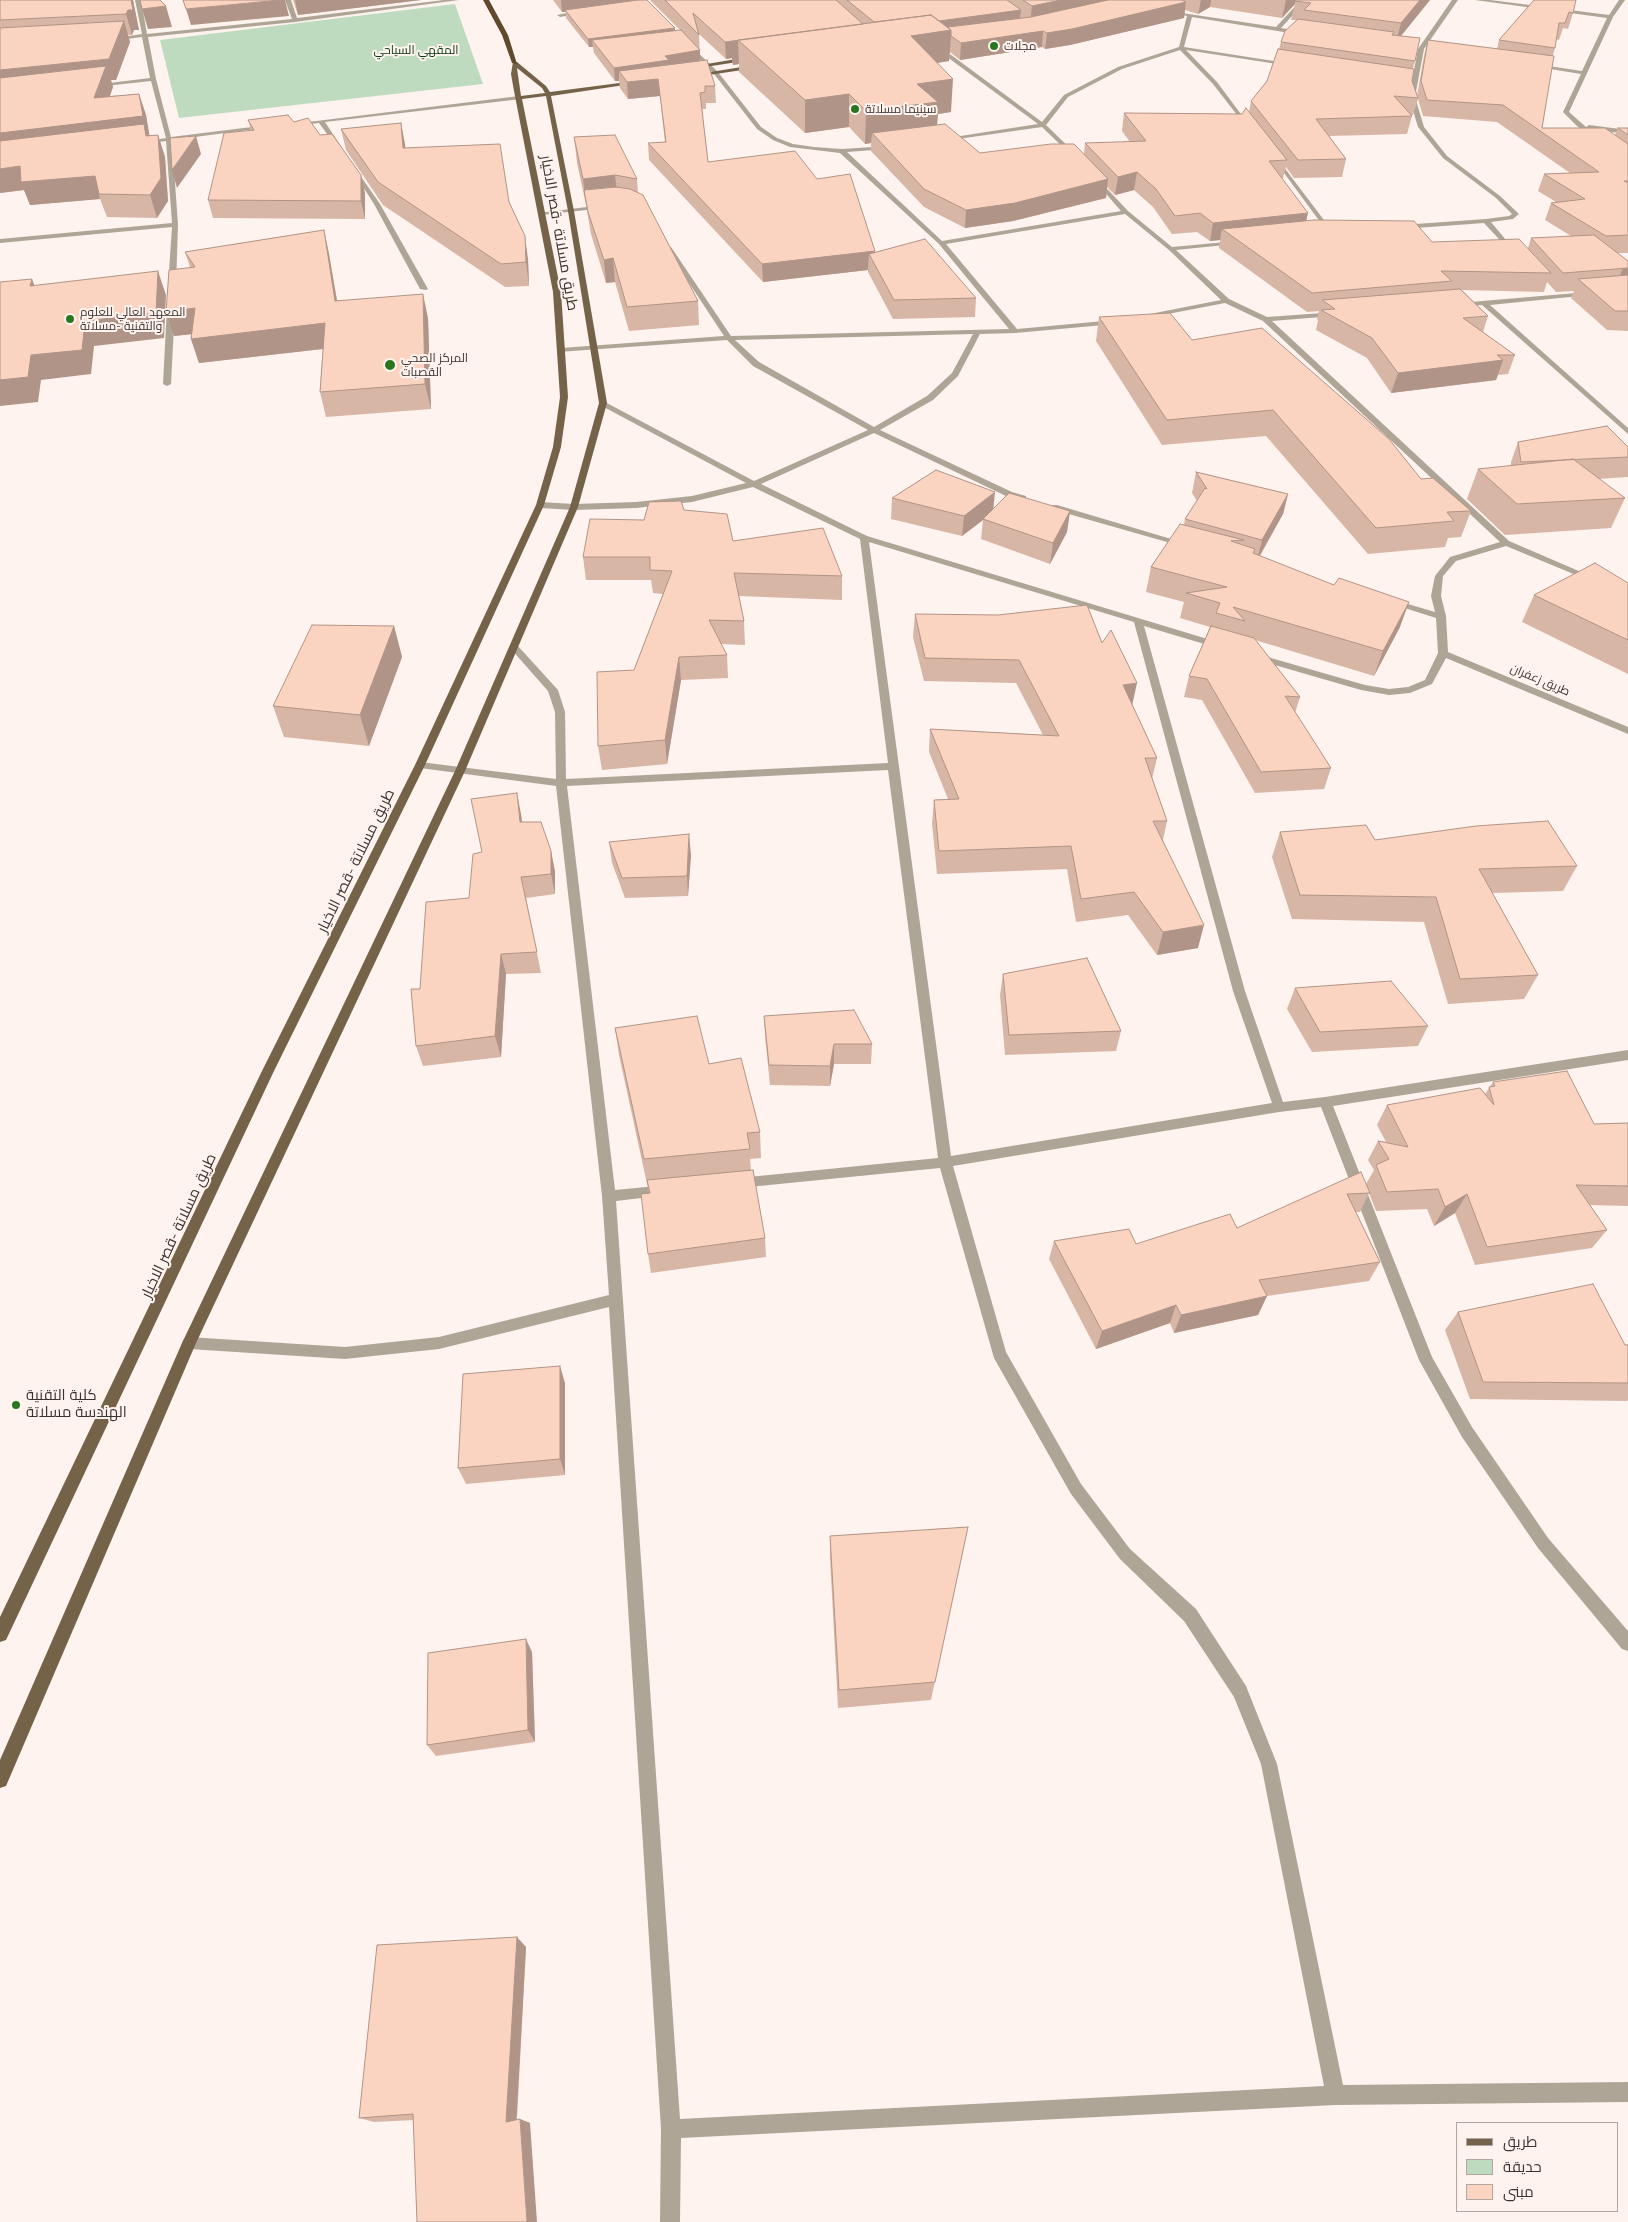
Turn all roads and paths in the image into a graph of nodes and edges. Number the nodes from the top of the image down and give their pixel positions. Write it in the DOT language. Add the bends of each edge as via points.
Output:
graph roads {
  1 [pos="138,0"];
  2 [pos="288,0"];
  3 [pos="456,0"];
  4 [pos="486,0"];
  5 [pos="1304,0"];
  6 [pos="1455,0"];
  7 [pos="1478,0"];
  8 [pos="1622,0"];
  9 [pos="589,11"];
  10 [pos="1181,13"];
  11 [pos="560,14"];
  12 [pos="1190,16"];
  13 [pos="1610,17"];
  14 [pos="295,20"];
  15 [pos="1277,30"];
  16 [pos="1306,34"];
  17 [pos="146,37"];
  18 [pos="107,39"];
  19 [pos="682,39"];
  20 [pos="940,41"];
  21 [pos="930,43"];
  22 [pos="1181,48"];
  23 [pos="1411,48"];
  24 [pos="1421,50"];
  25 [pos="1431,51"];
  26 [pos="747,60"];
  27 [pos="515,63"];
  28 [pos="708,65"];
  29 [pos="1297,65"];
  30 [pos="1527,65"];
  31 [pos="764,66"];
  32 [pos="689,67"];
  33 [pos="716,73"];
  34 [pos="1585,73"];
  35 [pos="686,76"];
  36 [pos="154,79"];
  37 [pos="1404,81"];
  38 [pos="647,82"];
  39 [pos="1414,82"];
  40 [pos="86,86"];
  41 [pos="545,89"];
  42 [pos="521,93"];
  43 [pos="290,118"];
  44 [pos="321,121"];
  45 [pos="272,123"];
  46 [pos="1043,125"];
  47 [pos="1579,125"];
  48 [pos="283,126"];
  49 [pos="1628,132"];
  50 [pos="1256,135"];
  51 [pos="168,136"];
  52 [pos="138,139"];
  53 [pos="934,140"];
  54 [pos="1601,141"];
  55 [pos="896,145"];
  56 [pos="842,151"];
  57 [pos="343,154"];
  58 [pos="1272,156"];
  59 [pos="349,163"];
  60 [pos="1082,164"];
  61 [pos="1088,170"];
  62 [pos="609,207"];
  63 [pos="571,211"];
  64 [pos="541,212"];
  65 [pos="1126,212"];
  66 [pos="1486,221"];
  67 [pos="175,224"];
  68 [pos="1399,228"];
  69 [pos="1331,232"];
  70 [pos="1341,232"];
  71 [pos="1322,234"];
  72 [pos="664,240"];
  73 [pos="0,241"];
  74 [pos="1246,241"];
  75 [pos="941,243"];
  76 [pos="1171,249"];
  77 [pos="1517,256"];
  78 [pos="424,289"];
  79 [pos="1548,290"];
  80 [pos="1600,293"];
  81 [pos="1554,297"];
  82 [pos="1226,301"];
  83 [pos="1484,303"];
  84 [pos="1454,306"];
  85 [pos="1345,314"];
  86 [pos="1139,319"];
  87 [pos="1266,320"];
  88 [pos="1120,321"];
  89 [pos="978,331"];
  90 [pos="1015,331"];
  91 [pos="729,338"];
  92 [pos="595,346"];
  93 [pos="561,350"];
  94 [pos="167,384"];
  95 [pos="603,403"];
  96 [pos="874,430"];
  97 [pos="1628,432"];
  98 [pos="754,484"];
  99 [pos="1036,502"];
  100 [pos="540,505"];
  101 [pos="1044,505"];
  102 [pos="574,507"];
  103 [pos="864,538"];
  104 [pos="1506,543"];
  105 [pos="1198,548"];
  106 [pos="1597,581"];
  107 [pos="1384,600"];
  108 [pos="1440,616"];
  109 [pos="1138,622"];
  110 [pos="514,647"];
  111 [pos="1232,650"];
  112 [pos="1443,653"];
  113 [pos="1251,655"];
  114 [pos="1628,731"];
  115 [pos="420,765"];
  116 [pos="893,766"];
  117 [pos="460,771"];
  118 [pos="561,783"];
  119 [pos="1628,1055"];
  120 [pos="1325,1102"];
  121 [pos="1279,1107"];
  122 [pos="946,1162"];
  123 [pos="728,1184"];
  124 [pos="678,1189"];
  125 [pos="609,1196"];
  126 [pos="617,1299"];
  127 [pos="189,1343"];
  128 [pos="0,1634"];
  129 [pos="1628,1643"];
  130 [pos="0,1780"];
  131 [pos="1628,2092"];
  132 [pos="1335,2095"];
  133 [pos="671,2129"];
  134 [pos="670,2222"];
  1 -- 17 [label="street"];
  2 -- 14 [label="street"];
  3 -- 14 [label="street"];
  4 -- 27 [label="highway" via="505,35"];
  5 -- 15 [label="street"];
  6 -- 24 [label="street"];
  7 -- 13 [label="street"];
  8 -- 13 [label="street"];
  9 -- 11 [label="street"];
  10 -- 12 [label="street"];
  12 -- 15 [label="street"];
  12 -- 22 [label="street"];
  13 -- 34 [label="street"];
  14 -- 17 [label="street"];
  15 -- 16 [label="street"];
  17 -- 18 [label="street"];
  17 -- 36 [label="street"];
  19 -- 28 [label="street"];
  20 -- 21 [label="main road"];
  21 -- 46 [label="street"];
  22 -- 29 [label="street"];
  22 -- 46 [label="street" via="1120,68 1066,96"];
  22 -- 50 [label="street"];
  23 -- 24 [label="street"];
  24 -- 25 [label="street"];
  24 -- 39 [label="street"];
  26 -- 28 [label="main road"];
  27 -- 41 [label="main road"];
  27 -- 42 [label="main road, طريق مسلاتة -قصر الاخيار" via="514,74"];
  28 -- 32 [label="main road"];
  28 -- 33 [label="street"];
  30 -- 34 [label="street"];
  31 -- 33 [label="main road"];
  33 -- 35 [label="main road"];
  33 -- 56 [label="street" via="759,128 775,139 792,146"];
  34 -- 47 [label="street" via="1566,112"];
  36 -- 40 [label="street"];
  36 -- 51 [label="street"];
  37 -- 39 [label="street"];
  38 -- 41 [label="main road"];
  39 -- 66 [label="street" via="1412,97 1421,127 1445,157 1516,214 1511,218"];
  41 -- 42 [label="main road"];
  41 -- 63 [label="main road"];
  42 -- 43 [label="street"];
  42 -- 44 [label="street"];
  42 -- 64 [label="main road, طريق مسلاتة -قصر الاخيار"];
  44 -- 48 [label="street"];
  44 -- 57 [label="street"];
  45 -- 51 [label="street"];
  46 -- 53 [label="street"];
  46 -- 60 [label="street"];
  47 -- 49 [label="street"];
  47 -- 54 [label="street"];
  51 -- 52 [label="street"];
  51 -- 67 [label="street"];
  55 -- 56 [label="street"];
  56 -- 75 [label="street"];
  58 -- 69 [label="street"];
  59 -- 78 [label="street" via="377,204"];
  61 -- 65 [label="street"];
  62 -- 63 [label="street"];
  63 -- 64 [label="street"];
  63 -- 92 [label="main road"];
  64 -- 93 [label="main road, طريق مسلاتة -قصر الاخيار" via="557,292"];
  65 -- 75 [label="street"];
  65 -- 76 [label="street"];
  66 -- 68 [label="street"];
  66 -- 77 [label="street"];
  67 -- 73 [label="street"];
  67 -- 94 [label="street"];
  69 -- 70 [label="street"];
  69 -- 71 [label="street"];
  72 -- 91 [label="street"];
  74 -- 76 [label="street"];
  75 -- 90 [label="street"];
  76 -- 82 [label="street"];
  79 -- 81 [label="street"];
  80 -- 81 [label="street"];
  81 -- 83 [label="street"];
  82 -- 86 [label="street"];
  82 -- 87 [label="street"];
  83 -- 84 [label="street"];
  83 -- 97 [label="street"];
  85 -- 87 [label="street"];
  87 -- 104 [label="street"];
  88 -- 90 [label="street"];
  89 -- 90 [label="street"];
  89 -- 91 [label="street"];
  89 -- 96 [label="street" via="955,374 930,398"];
  91 -- 92 [label="street"];
  91 -- 96 [label="street" via="756,364"];
  92 -- 93 [label="street"];
  92 -- 95 [label="main road"];
  93 -- 100 [label="main road, طريق مسلاتة -قصر الاخيار" via="564,397 557,447"];
  95 -- 98 [label="street"];
  95 -- 102 [label="main road"];
  96 -- 98 [label="street"];
  96 -- 99 [label="street" via="1009,494"];
  98 -- 102 [label="street" via="692,499"];
  98 -- 103 [label="street"];
  100 -- 102 [label="street"];
  100 -- 115 [label="main road, طريق مسلاتة -قصر الاخيار"];
  101 -- 105 [label="street"];
  102 -- 110 [label="main road"];
  103 -- 109 [label="street"];
  103 -- 116 [label="street"];
  104 -- 106 [label="street"];
  104 -- 108 [label="street" via="1454,559 1439,576 1436,596"];
  107 -- 108 [label="street"];
  108 -- 112 [label="street"];
  109 -- 111 [label="street"];
  109 -- 121 [label="street" via="1239,990"];
  110 -- 117 [label="main road"];
  110 -- 118 [label="street" via="553,690 560,712"];
  112 -- 113 [label="street" via="1429,682 1410,690 1388,692"];
  112 -- 114 [label="street, طريق زعفران"];
  115 -- 117 [label="street"];
  115 -- 128 [label="main road, طريق مسلاتة -قصر الاخيار" via="263,1082"];
  116 -- 118 [label="street"];
  116 -- 122 [label="street"];
  117 -- 118 [label="street"];
  117 -- 127 [label="main road"];
  118 -- 125 [label="street"];
  119 -- 120 [label="street"];
  120 -- 121 [label="street"];
  120 -- 129 [label="street" via="1426,1360 1467,1432 1543,1543"];
  121 -- 122 [label="street"];
  122 -- 123 [label="street"];
  122 -- 132 [label="street" via="999,1354 1076,1489 1125,1554 1190,1615 1240,1692 1269,1764"];
  124 -- 125 [label="street"];
  125 -- 126 [label="street"];
  126 -- 127 [label="street" via="439,1343 345,1353"];
  126 -- 133 [label="street"];
  127 -- 130 [label="main road"];
  131 -- 132 [label="street"];
  132 -- 133 [label="street"];
  133 -- 134 [label="street"];
}
